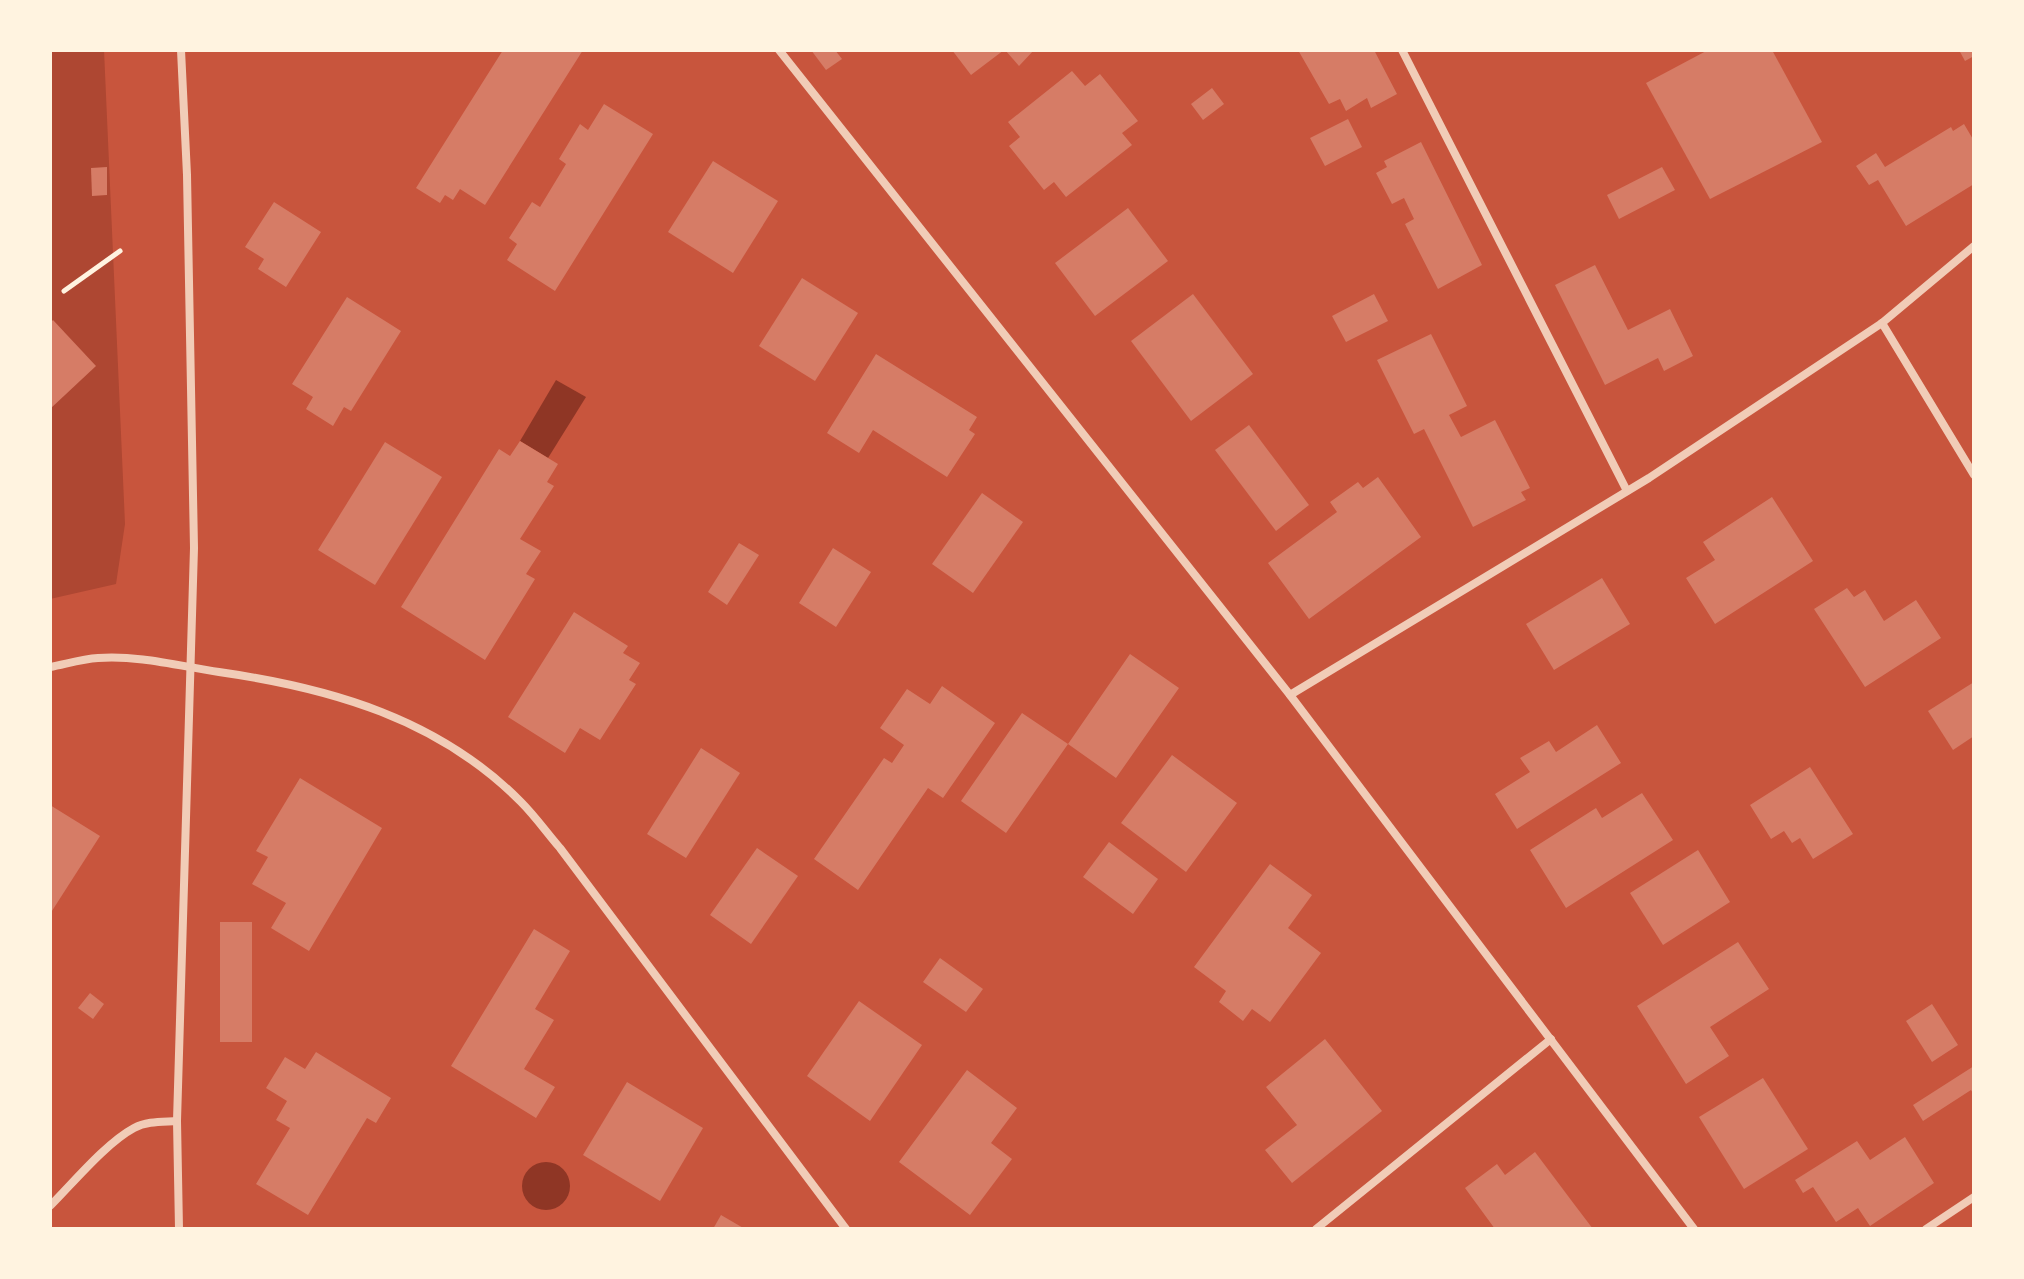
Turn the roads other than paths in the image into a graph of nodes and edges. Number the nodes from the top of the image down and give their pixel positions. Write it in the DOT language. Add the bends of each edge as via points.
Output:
graph roads {
  1 [pos="181,50"];
  2 [pos="779,50"];
  3 [pos="1402,50"];
  4 [pos="1974,246"];
  5 [pos="1882,323"];
  6 [pos="1974,475"];
  7 [pos="1627,491"];
  8 [pos="50,667"];
  9 [pos="191,668"];
  10 [pos="1290,695"];
  11 [pos="1551,1039"];
  12 [pos="177,1121"];
  13 [pos="1974,1197"];
  14 [pos="50,1206"];
  15 [pos="179,1229"];
  16 [pos="846,1229"];
  17 [pos="1316,1229"];
  18 [pos="1694,1229"];
  19 [pos="1926,1229"];
  1 -- 9 [label="street" via="194,548"];
  2 -- 10 [label="street"];
  3 -- 7 [label="street"];
  4 -- 5 [label="street"];
  5 -- 6 [label="street"];
  5 -- 7 [label="street"];
  7 -- 10 [label="street"];
  8 -- 9 [label="street" via="97,658"];
  9 -- 12 [label="street"];
  9 -- 16 [label="street" via="282,681 372,707 431,733 486,770 560,848"];
  10 -- 11 [label="street"];
  11 -- 17 [label="street"];
  11 -- 18 [label="street"];
  12 -- 14 [label="street" via="134,1128"];
  12 -- 15 [label="street"];
  13 -- 19 [label="street"];
}
